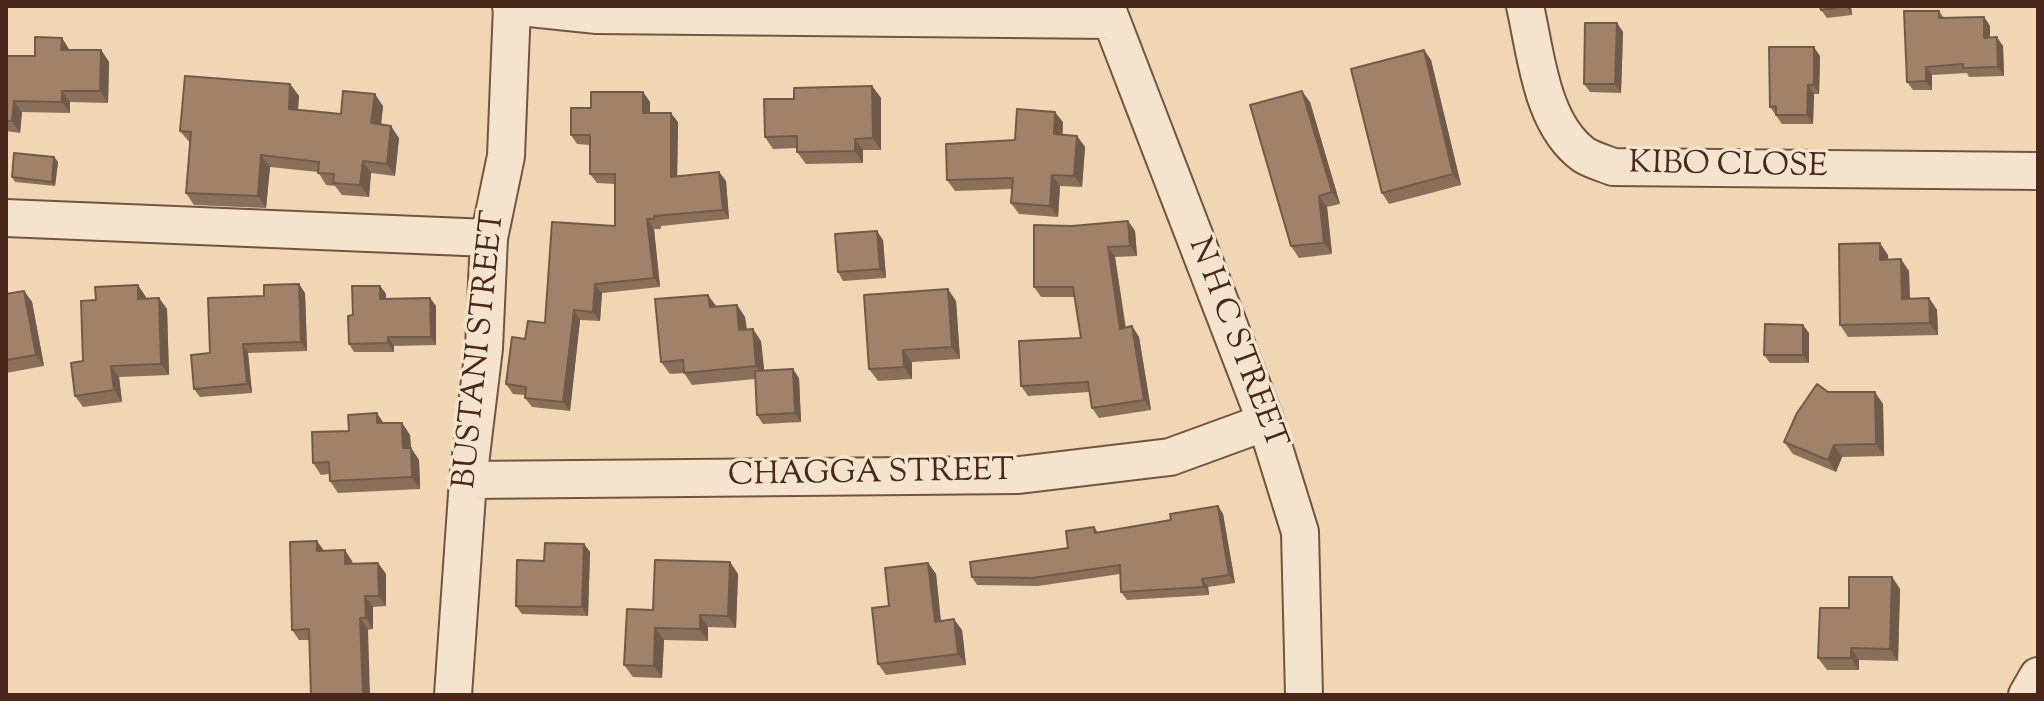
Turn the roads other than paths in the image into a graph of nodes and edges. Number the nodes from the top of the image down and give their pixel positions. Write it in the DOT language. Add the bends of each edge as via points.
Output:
graph roads {
  1 [pos="511,6"];
  2 [pos="1525,6"];
  3 [pos="596,10"];
  4 [pos="1108,13"];
  5 [pos="2038,171"];
  6 [pos="6,218"];
  7 [pos="489,238"];
  8 [pos="1266,422"];
  9 [pos="468,480"];
  10 [pos="2038,676"];
  11 [pos="453,695"];
  12 [pos="1304,695"];
  13 [pos="2027,695"];
  1 -- 3 [label="street"];
  1 -- 7 [label="street, BUSTANI STREET" via="506,156"];
  2 -- 5 [label="street, KIBO CLOSE" via="1550,111 1564,137 1585,156 1613,167"];
  3 -- 4 [label="street"];
  4 -- 8 [label="street, N H C STREET"];
  6 -- 7 [label="street"];
  7 -- 9 [label="street, BUSTANI STREET" via="484,348"];
  8 -- 9 [label="street, CHAGGA STREET" via="1170,457 1019,475"];
  8 -- 12 [label="street, N H C STREET" via="1300,532"];
  9 -- 11 [label="street, BUSTANI STREET"];
  10 -- 13 [label="street"];
}
